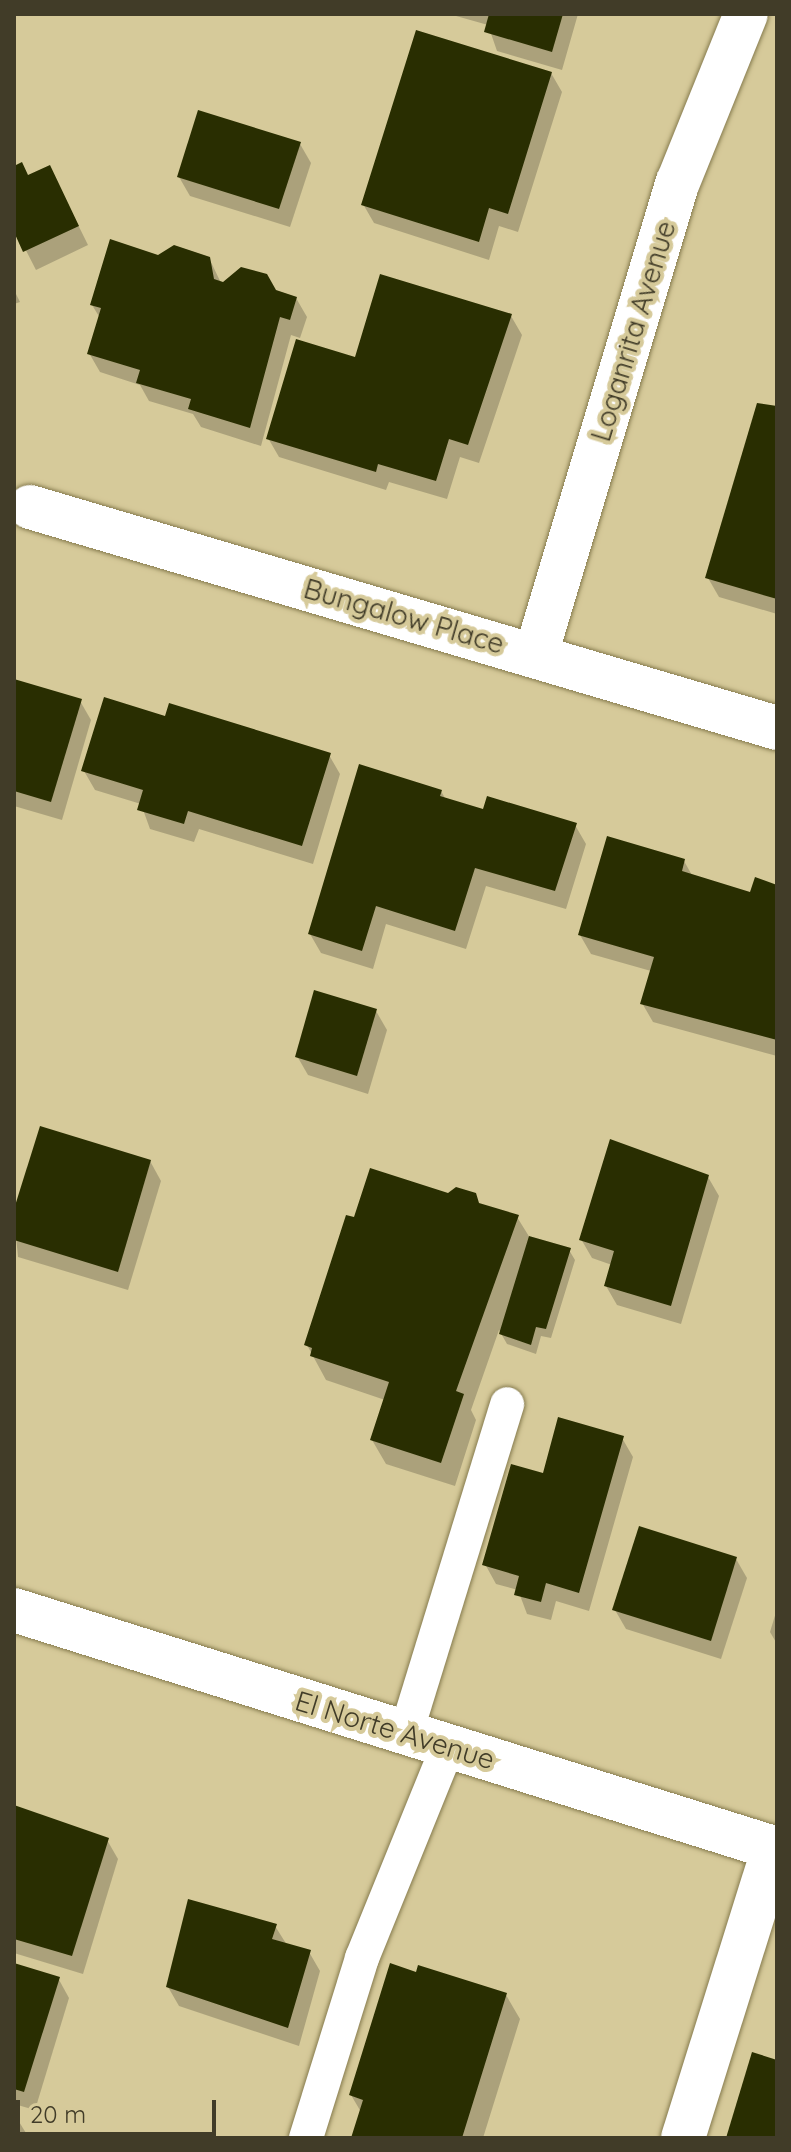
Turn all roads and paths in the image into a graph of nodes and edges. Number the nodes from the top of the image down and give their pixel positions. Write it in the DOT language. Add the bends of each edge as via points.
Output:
graph roads {
  1 [pos="746,14"];
  2 [pos="30,507"];
  3 [pos="536,654"];
  4 [pos="777,728"];
  5 [pos="507,1404"];
  6 [pos="14,1610"];
  7 [pos="406,1733"];
  8 [pos="448,1746"];
  9 [pos="776,1848"];
  10 [pos="306,2138"];
  11 [pos="683,2138"];
  1 -- 3 [label="street, Loganrita Avenue" via="678,182"];
  2 -- 3 [label="street, Bungalow Place"];
  3 -- 4 [label="street, Bungalow Place"];
  5 -- 7 [label="lane"];
  6 -- 7 [label="street, El Norte Avenue"];
  7 -- 8 [label="street, El Norte Avenue"];
  8 -- 9 [label="street, El Norte Avenue"];
  8 -- 10 [label="lane" via="362,1958"];
  9 -- 11 [label="street"];
}
